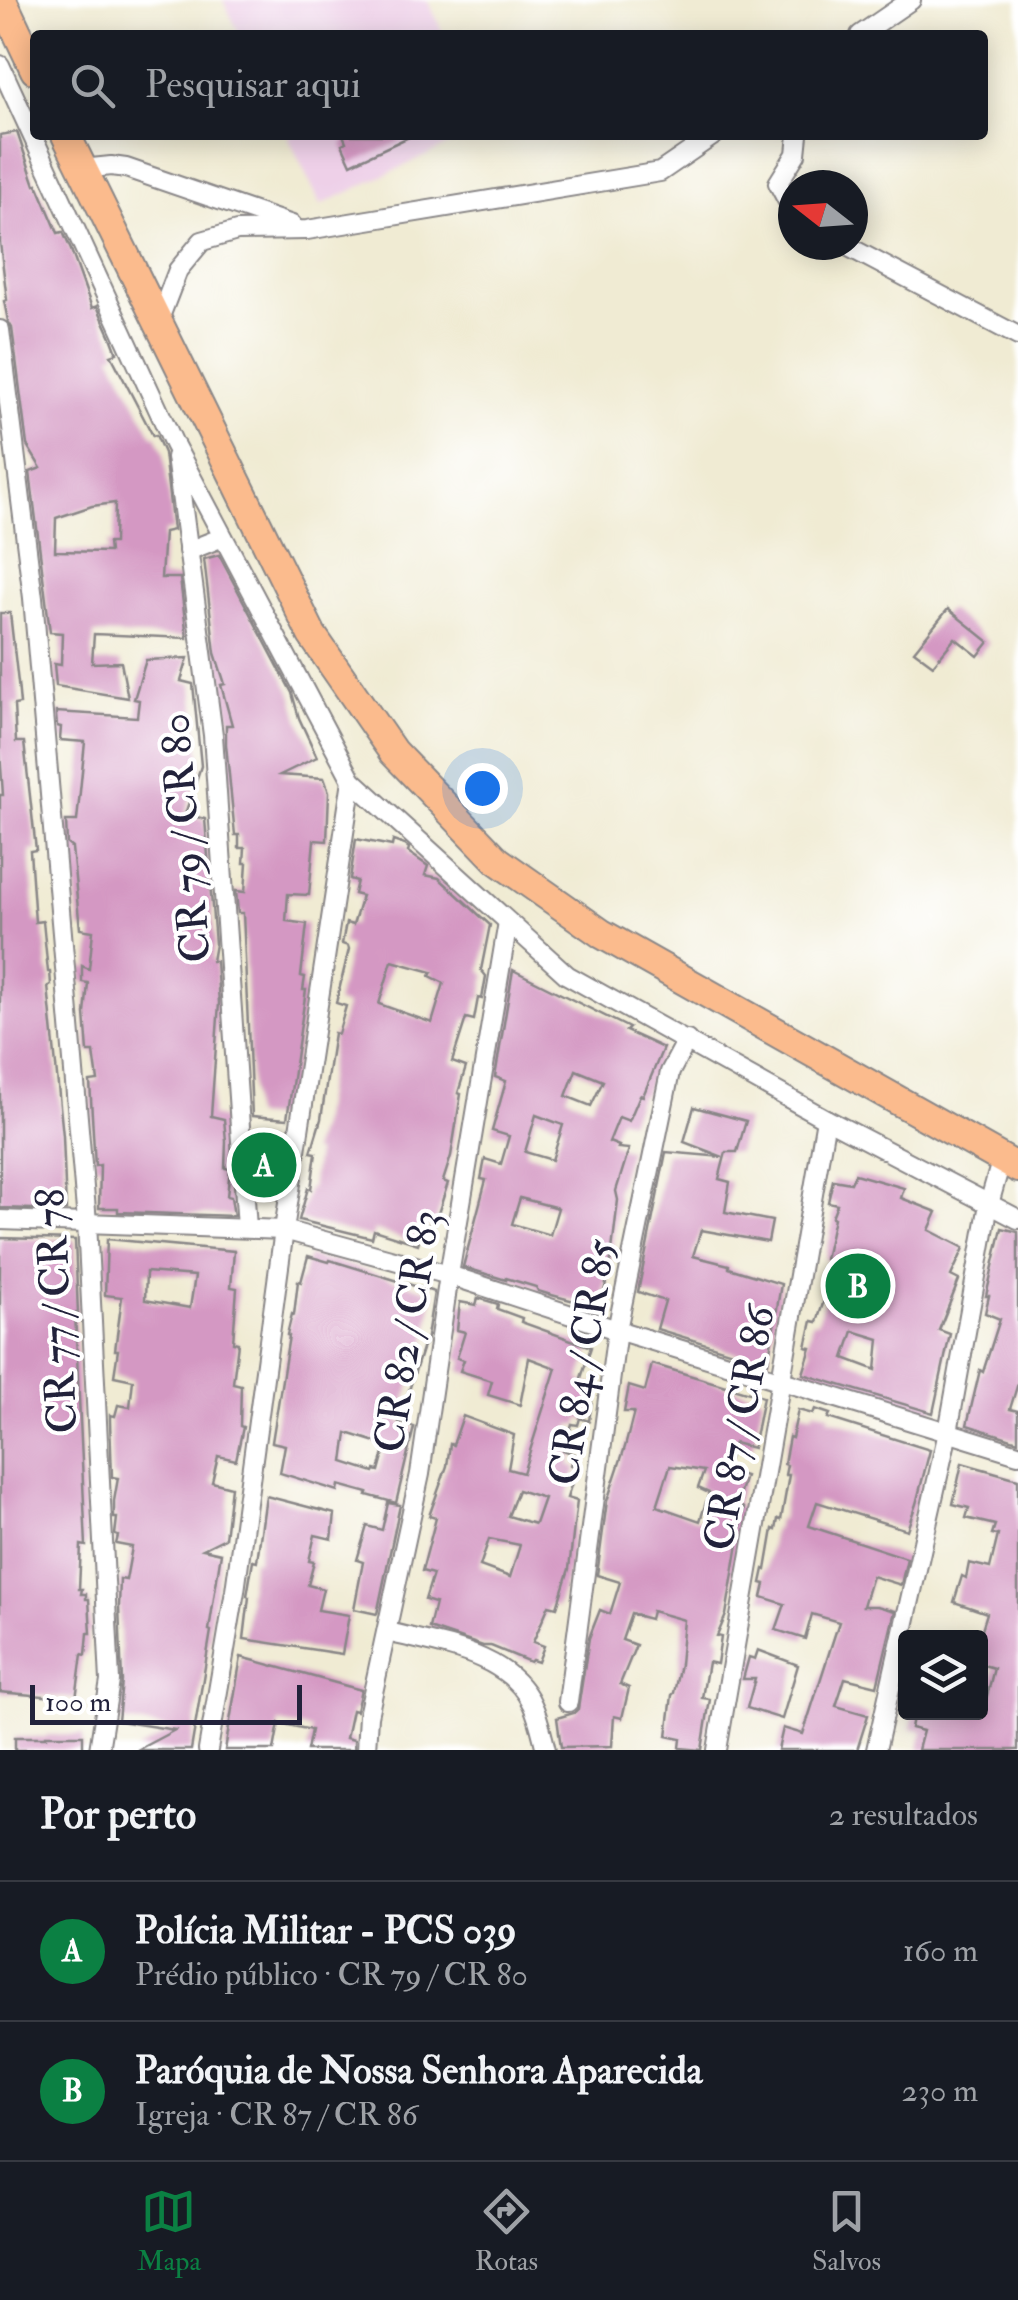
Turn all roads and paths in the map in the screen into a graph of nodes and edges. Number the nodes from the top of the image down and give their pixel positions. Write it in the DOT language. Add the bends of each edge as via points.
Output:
graph roads {
  1 [pos="2,0"];
  2 [pos="910,0"];
  3 [pos="867,30"];
  4 [pos="30,59"];
  5 [pos="0,65"];
  6 [pos="30,130"];
  7 [pos="34,140"];
  8 [pos="68,140"];
  9 [pos="707,140"];
  10 [pos="797,140"];
  11 [pos="82,169"];
  12 [pos="786,170"];
  13 [pos="307,230"];
  14 [pos="868,257"];
  15 [pos="158,322"];
  16 [pos="0,330"];
  17 [pos="1018,336"];
  18 [pos="174,444"];
  19 [pos="223,537"];
  20 [pos="188,551"];
  21 [pos="352,780"];
  22 [pos="508,922"];
  23 [pos="687,1040"];
  24 [pos="826,1119"];
  25 [pos="1010,1163"];
  26 [pos="989,1204"];
  27 [pos="1018,1219"];
  28 [pos="0,1220"];
  29 [pos="86,1222"];
  30 [pos="247,1228"];
  31 [pos="284,1230"];
  32 [pos="448,1275"];
  33 [pos="617,1330"];
  34 [pos="782,1382"];
  35 [pos="948,1432"];
  36 [pos="1018,1454"];
  37 [pos="388,1632"];
  38 [pos="568,1702"];
  39 [pos="100,1750"];
  40 [pos="208,1750"];
  41 [pos="366,1750"];
  42 [pos="546,1750"];
  43 [pos="718,1750"];
  44 [pos="876,1750"];
  1 -- 4 [label="main road"];
  2 -- 3 [label="street"];
  5 -- 6 [label="street"];
  7 -- 18 [label="street"];
  8 -- 11 [label="main road"];
  9 -- 13 [label="street" via="660,172"];
  10 -- 12 [label="street"];
  11 -- 13 [label="street" via="126,168"];
  11 -- 15 [label="main road"];
  13 -- 15 [label="street" via="237,231 202,241 178,270"];
  14 -- 17 [label="street"];
  15 -- 25 [label="main road" via="312,635 393,752 498,862 602,934"];
  16 -- 29 [label="street, CR 77 / CR 78" via="33,598"];
  18 -- 19 [label="street"];
  18 -- 20 [label="street, CR 79 / CR 80"];
  19 -- 20 [label="street"];
  19 -- 21 [label="street"];
  20 -- 30 [label="street, CR 79 / CR 80" via="213,735"];
  21 -- 22 [label="street"];
  21 -- 31 [label="street"];
  22 -- 23 [label="street" via="567,975"];
  22 -- 32 [label="street, CR 82 / CR 83"];
  23 -- 24 [label="street"];
  23 -- 33 [label="street, CR 84 / CR 85" via="670,1072"];
  24 -- 26 [label="street"];
  24 -- 34 [label="street, CR 87 / CR 86"];
  25 -- 26 [label="street"];
  26 -- 27 [label="street"];
  26 -- 35 [label="street"];
  28 -- 29 [label="street"];
  29 -- 30 [label="street"];
  29 -- 39 [label="street, CR 77 / CR 78" via="110,1681"];
  30 -- 31 [label="street"];
  31 -- 32 [label="street"];
  31 -- 40 [label="street"];
  32 -- 33 [label="street"];
  32 -- 37 [label="street, CR 82 / CR 83" via="420,1474"];
  33 -- 34 [label="street"];
  33 -- 38 [label="street, CR 84 / CR 85"];
  34 -- 35 [label="street"];
  34 -- 43 [label="street, CR 87 / CR 86"];
  35 -- 36 [label="street"];
  35 -- 44 [label="street"];
  37 -- 41 [label="street, CR 82 / CR 83"];
  37 -- 42 [label="street" via="465,1652 515,1679 532,1703"];
}
